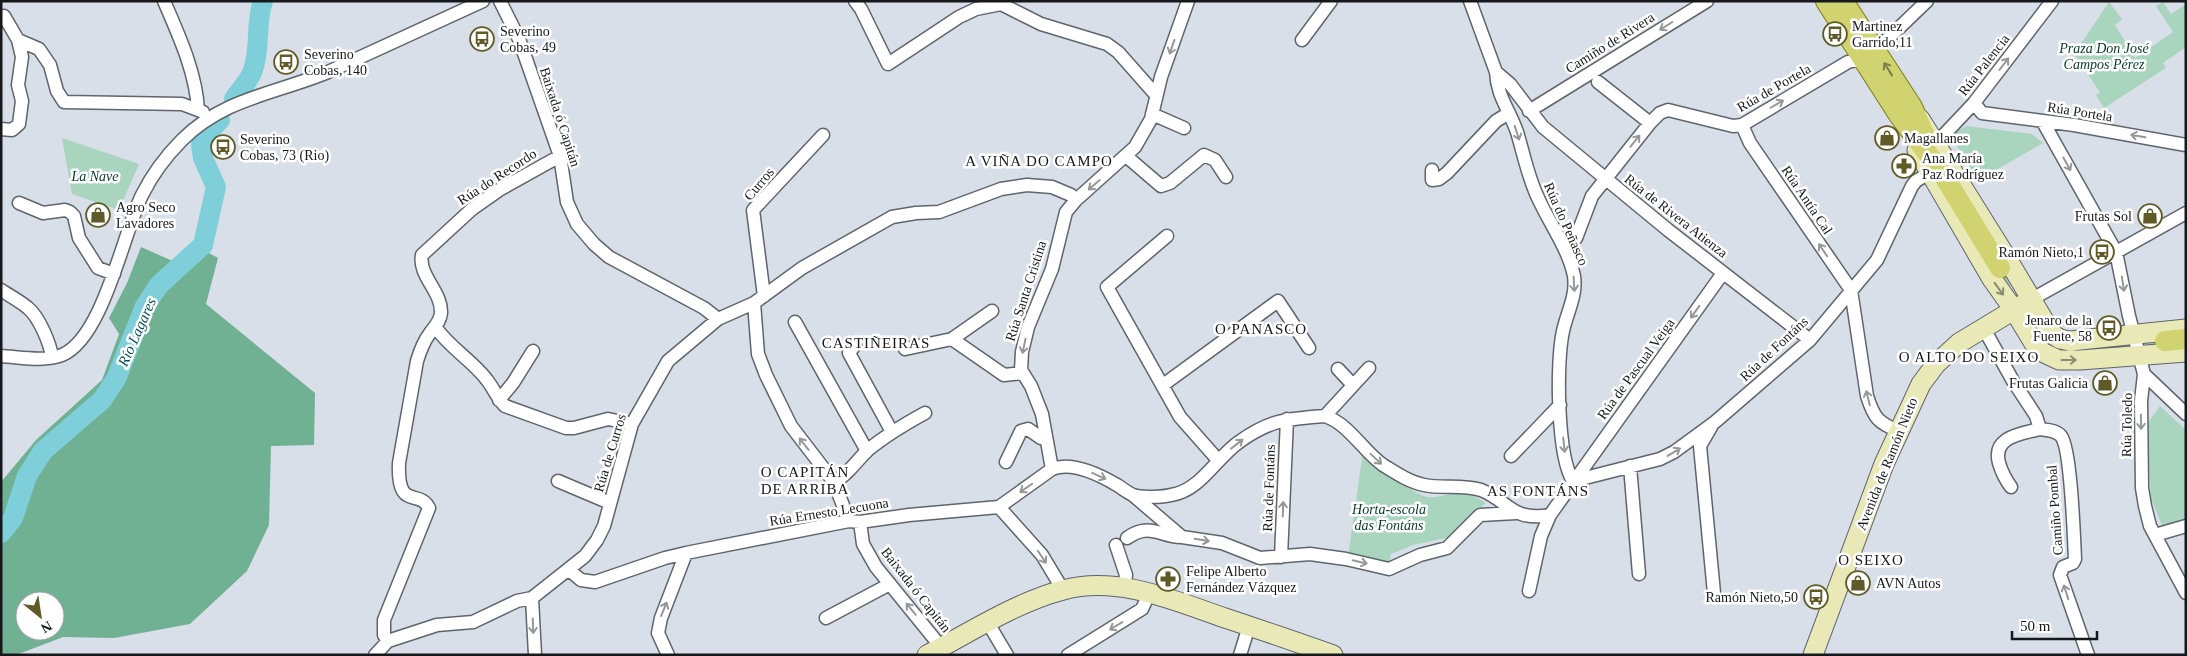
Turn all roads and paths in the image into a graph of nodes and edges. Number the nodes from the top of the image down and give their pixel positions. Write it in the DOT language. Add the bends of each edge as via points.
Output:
graph roads {
  1 [pos="164,1"];
  2 [pos="484,1"];
  3 [pos="500,1"];
  4 [pos="855,1"];
  5 [pos="1188,1"];
  6 [pos="1331,1"];
  7 [pos="1470,1"];
  8 [pos="1708,1"];
  9 [pos="1927,1"];
  10 [pos="2052,1"];
  11 [pos="1001,3"];
  12 [pos="1834,4"];
  13 [pos="4,16"];
  14 [pos="18,40"];
  15 [pos="1302,40"];
  16 [pos="1871,57"];
  17 [pos="1496,72"];
  18 [pos="1598,82"];
  19 [pos="1156,95"];
  20 [pos="1974,103"];
  21 [pos="198,110"];
  22 [pos="1529,111"];
  23 [pos="1509,113"];
  24 [pos="1906,113"];
  25 [pos="1152,114"];
  26 [pos="210,116"];
  27 [pos="2043,122"];
  28 [pos="1650,123"];
  29 [pos="1742,125"];
  30 [pos="1184,128"];
  31 [pos="1,129"];
  32 [pos="823,135"];
  33 [pos="1938,145"];
  34 [pos="2186,145"];
  35 [pos="560,156"];
  36 [pos="1126,156"];
  37 [pos="1432,170"];
  38 [pos="1936,173"];
  39 [pos="1226,177"];
  40 [pos="1604,178"];
  41 [pos="1076,200"];
  42 [pos="19,203"];
  43 [pos="2186,213"];
  44 [pos="1168,236"];
  45 [pos="1576,238"];
  46 [pos="2116,252"];
  47 [pos="2000,268"];
  48 [pos="1723,273"];
  49 [pos="114,274"];
  50 [pos="1,290"];
  51 [pos="1851,290"];
  52 [pos="759,299"];
  53 [pos="2032,299"];
  54 [pos="2014,310"];
  55 [pos="992,311"];
  56 [pos="718,319"];
  57 [pos="795,322"];
  58 [pos="1983,327"];
  59 [pos="436,328"];
  60 [pos="2186,329"];
  61 [pos="2134,334"];
  62 [pos="952,339"];
  63 [pos="1810,340"];
  64 [pos="2186,340"];
  65 [pos="2165,341"];
  66 [pos="855,346"];
  67 [pos="1310,348"];
  68 [pos="904,349"];
  69 [pos="533,351"];
  70 [pos="2186,352"];
  71 [pos="1,356"];
  72 [pos="52,357"];
  73 [pos="2141,365"];
  74 [pos="1369,368"];
  75 [pos="1338,369"];
  76 [pos="1022,373"];
  77 [pos="1163,385"];
  78 [pos="1353,386"];
  79 [pos="499,400"];
  80 [pos="1560,405"];
  81 [pos="925,412"];
  82 [pos="2186,414"];
  83 [pos="1325,416"];
  84 [pos="1287,419"];
  85 [pos="632,424"];
  86 [pos="1712,424"];
  87 [pos="2040,428"];
  88 [pos="1899,431"];
  89 [pos="892,432"];
  90 [pos="1046,437"];
  91 [pos="867,451"];
  92 [pos="1511,456"];
  93 [pos="1218,460"];
  94 [pos="1006,462"];
  95 [pos="1630,466"];
  96 [pos="1052,469"];
  97 [pos="558,481"];
  98 [pos="1573,481"];
  99 [pos="834,482"];
  100 [pos="2012,487"];
  101 [pos="1134,496"];
  102 [pos="610,503"];
  103 [pos="999,507"];
  104 [pos="1516,514"];
  105 [pos="1550,515"];
  106 [pos="854,522"];
  107 [pos="2186,526"];
  108 [pos="2155,535"];
  109 [pos="1182,537"];
  110 [pos="686,553"];
  111 [pos="1281,557"];
  112 [pos="569,570"];
  113 [pos="1639,574"];
  114 [pos="890,584"];
  115 [pos="1124,588"];
  116 [pos="1063,590"];
  117 [pos="1529,591"];
  118 [pos="1714,593"];
  119 [pos="1148,594"];
  120 [pos="2186,594"];
  121 [pos="532,598"];
  122 [pos="826,618"];
  123 [pos="988,623"];
  124 [pos="1249,626"];
  125 [pos="388,642"];
  126 [pos="934,651"];
  127 [pos="378,654"];
  128 [pos="535,655"];
  129 [pos="668,655"];
  130 [pos="1007,655"];
  131 [pos="1068,655"];
  132 [pos="1240,655"];
  133 [pos="1333,655"];
  134 [pos="1813,655"];
  135 [pos="2088,655"];
  1 -- 21 [label="street" via="187,59"];
  2 -- 26 [label="street" via="328,72 230,105"];
  3 -- 35 [label="street, Baixada ó Capitán" via="518,39"];
  4 -- 11 [label="street" via="888,64 959,17"];
  5 -- 19 [label="street, Rúa Santa Cristina, one-way"];
  6 -- 15 [label="street"];
  7 -- 17 [label="street"];
  8 -- 22 [label="street, Camiño de Rivera, one-way"];
  9 -- 16 [label="street"];
  20 -- 10 [label="street, Rúa Palencia, one-way"];
  11 -- 19 [label="street" via="1041,24 1107,44"];
  12 -- 16 [label="main road"];
  13 -- 14 [label="street"];
  14 -- 21 [label="street" via="39,50 50,65 57,91 64,102 182,104"];
  14 -- 31 [label="street" via="22,57 18,85 22,101 19,124 12,130"];
  16 -- 24 [label="main road"];
  29 -- 16 [label="street, Rúa de Portela, one-way" via="1848,62"];
  17 -- 22 [label="street" via="1510,84"];
  17 -- 23 [label="street, Rúa do Peñasco" via="1497,89"];
  18 -- 28 [label="street"];
  19 -- 25 [label="street, Rúa Santa Cristina"];
  20 -- 27 [label="street, Rúa Portela" via="1982,113"];
  20 -- 33 [label="street, Rúa Palencia" via="1940,138"];
  21 -- 26 [label="street"];
  22 -- 40 [label="street, Rúa de Rivera Atienza" via="1558,142"];
  23 -- 37 [label="street" via="1496,121 1439,179 1432,180"];
  23 -- 80 [label="street, Rúa do Peñasco, one-way" via="1531,184 1574,276 1575,293 1560,344"];
  24 -- 33 [label="main road"];
  24 -- 38 [label="main road"];
  25 -- 30 [label="street"];
  25 -- 36 [label="street, Rúa Santa Cristina" via="1135,147"];
  26 -- 49 [label="street" via="180,141 153,176 134,214"];
  34 -- 27 [label="street, Rúa Portela, one-way"];
  27 -- 46 [label="street, Rúa Toledo, one-way"];
  28 -- 29 [label="street, Rúa de Portela" via="1668,110 1733,126"];
  40 -- 28 [label="street, Rúa de Portela, one-way"];
  51 -- 29 [label="street, Rúa Antía Cal, one-way" via="1750,143"];
  32 -- 52 [label="street, Curros" via="753,210"];
  33 -- 53 [label="main road"];
  35 -- 56 [label="street, Baixada ó Capitán" via="570,210 594,244 618,262 704,308"];
  35 -- 59 [label="street, Rúa do Recordo" via="472,209 422,254 423,270 440,303"];
  36 -- 39 [label="street" via="1161,186 1170,183 1204,155 1215,160"];
  36 -- 41 [label="street, Rúa Santa Cristina, one-way"];
  38 -- 47 [label="main road"];
  38 -- 51 [label="street, Rúa de Fontáns" via="1912,186 1877,260"];
  38 -- 54 [label="main road, one-way" via="1992,279"];
  40 -- 45 [label="street, Rúa de Portela" via="1592,196"];
  40 -- 48 [label="street, Rúa de Rivera Atienza"];
  41 -- 52 [label="street, Rúa de Curros" via="1052,187 1027,186 1001,189 939,212 892,217 802,268"];
  41 -- 76 [label="street, Rúa Santa Cristina, one-way" via="1066,212 1052,269 1028,328 1022,352"];
  42 -- 49 [label="street" via="43,213 70,212 79,238 98,268"];
  43 -- 46 [label="street, Avenida de Ramón Nieto"];
  44 -- 77 [label="street" via="1107,288"];
  46 -- 53 [label="street, Avenida de Ramón Nieto"];
  46 -- 61 [label="street, Rúa Toledo, one-way"];
  48 -- 63 [label="street, Rúa de Rivera Atienza"];
  48 -- 98 [label="street, Rúa de Pascual Veiga, one-way"];
  49 -- 72 [label="street" via="96,315 77,344 69,352"];
  50 -- 72 [label="street" via="30,308 43,330"];
  51 -- 63 [label="street, Rúa de Fontáns"];
  88 -- 51 [label="street, one-way" via="1876,419 1871,408"];
  52 -- 56 [label="street, Rúa de Curros"];
  99 -- 52 [label="street, Baixada ó Capitán, one-way" via="791,426 762,365 758,354"];
  53 -- 54 [label="main road, Avenida de Ramón Nieto"];
  53 -- 61 [label="main road" via="2052,334 2060,339 2070,341"];
  54 -- 58 [label="main road, Avenida de Ramón Nieto"];
  54 -- 73 [label="main road, one-way" via="2035,344 2051,357"];
  55 -- 62 [label="street"];
  56 -- 85 [label="street, Rúa de Curros" via="668,361"];
  57 -- 91 [label="street"];
  58 -- 87 [label="street"];
  58 -- 88 [label="main road, Avenida de Ramón Nieto" via="1936,364 1921,384"];
  59 -- 79 [label="street" via="487,380"];
  59 -- 125 [label="street, Rúa do Recordo" via="430,332 417,361 399,463 400,488 404,494 427,504 428,512 384,620 384,635"];
  60 -- 61 [label="main road"];
  61 -- 73 [label="street, Rúa Toledo"];
  62 -- 68 [label="street"];
  62 -- 76 [label="street" via="1004,375"];
  63 -- 86 [label="street, Rúa de Fontáns"];
  64 -- 65 [label="main road"];
  66 -- 89 [label="street" via="849,354"];
  67 -- 77 [label="street" via="1278,301"];
  69 -- 79 [label="street"];
  70 -- 73 [label="main road"];
  71 -- 72 [label="street"];
  73 -- 82 [label="street"];
  73 -- 108 [label="street, Rúa Toledo, one-way" via="2142,488 2146,514"];
  74 -- 78 [label="street"];
  75 -- 78 [label="street"];
  76 -- 90 [label="street" via="1042,414"];
  77 -- 93 [label="street" via="1180,417"];
  78 -- 83 [label="street"];
  79 -- 85 [label="street" via="505,406 566,428 608,419"];
  80 -- 92 [label="street"];
  80 -- 98 [label="street, Rúa do Peñasco, one-way" via="1566,469"];
  81 -- 89 [label="street"];
  83 -- 84 [label="street, Rúa de Fontáns"];
  83 -- 104 [label="street, one-way" via="1332,418 1381,464 1410,481 1425,486 1466,487 1482,491"];
  93 -- 84 [label="street, Rúa de Fontáns, one-way" via="1238,442 1263,427"];
  111 -- 84 [label="street, Rúa de Fontáns, one-way"];
  85 -- 102 [label="street, Rúa de Curros"];
  95 -- 86 [label="street, Rúa de Fontáns, one-way" via="1674,452"];
  86 -- 118 [label="street, Rúa de Fontáns" via="1700,446"];
  87 -- 100 [label="street" via="2002,442 1998,448 1997,457 2003,477"];
  135 -- 87 [label="street, Camiño Pombal, one-way" via="2060,575 2063,567 2075,559 2065,442 2057,432"];
  88 -- 134 [label="main road, Avenida de Ramón Nieto"];
  89 -- 91 [label="street"];
  90 -- 94 [label="street" via="1041,438 1028,429 1021,431"];
  90 -- 96 [label="street"];
  91 -- 99 [label="street"];
  93 -- 101 [label="street, Rúa de Fontáns" via="1194,486 1182,493"];
  95 -- 98 [label="street, Rúa de Fontáns"];
  95 -- 113 [label="street"];
  96 -- 101 [label="street, one-way" via="1060,466 1098,474"];
  96 -- 103 [label="street, one-way"];
  97 -- 102 [label="street"];
  98 -- 105 [label="street"];
  99 -- 106 [label="street, Baixada ó Capitán"];
  101 -- 109 [label="street"];
  102 -- 112 [label="street, Rúa de Curros" via="597,540"];
  103 -- 106 [label="street, Rúa Ernesto Lecuona"];
  103 -- 116 [label="street, one-way" via="1042,555"];
  104 -- 105 [label="street"];
  111 -- 104 [label="street, one-way" via="1310,554 1389,569 1420,555 1447,548 1480,515"];
  105 -- 117 [label="street" via="1541,536"];
  106 -- 110 [label="street, Rúa Ernesto Lecuona"];
  106 -- 114 [label="street, Baixada ó Capitán" via="876,567"];
  107 -- 108 [label="street"];
  108 -- 120 [label="street, Rúa Toledo"];
  109 -- 111 [label="street, one-way" via="1222,543 1260,558"];
  109 -- 115 [label="street" via="1171,538 1156,531 1142,531 1122,541 1126,575"];
  110 -- 112 [label="street, Rúa Ernesto Lecuona" via="596,582 581,580"];
  129 -- 110 [label="street, one-way" via="658,633"];
  112 -- 121 [label="street, Rúa de Curros"];
  114 -- 122 [label="street"];
  126 -- 114 [label="street, Baixada ó Capitán, one-way"];
  115 -- 116 [label="main road" via="1100,585"];
  115 -- 119 [label="main road"];
  116 -- 123 [label="main road"];
  119 -- 124 [label="main road"];
  119 -- 131 [label="street, one-way" via="1142,609"];
  121 -- 125 [label="street, Rúa de Curros" via="518,601 474,622 438,625"];
  121 -- 128 [label="street, one-way"];
  123 -- 126 [label="main road"];
  123 -- 130 [label="street"];
  124 -- 132 [label="street"];
  124 -- 133 [label="main road"];
  125 -- 127 [label="street, Rúa de Curros"];
}
